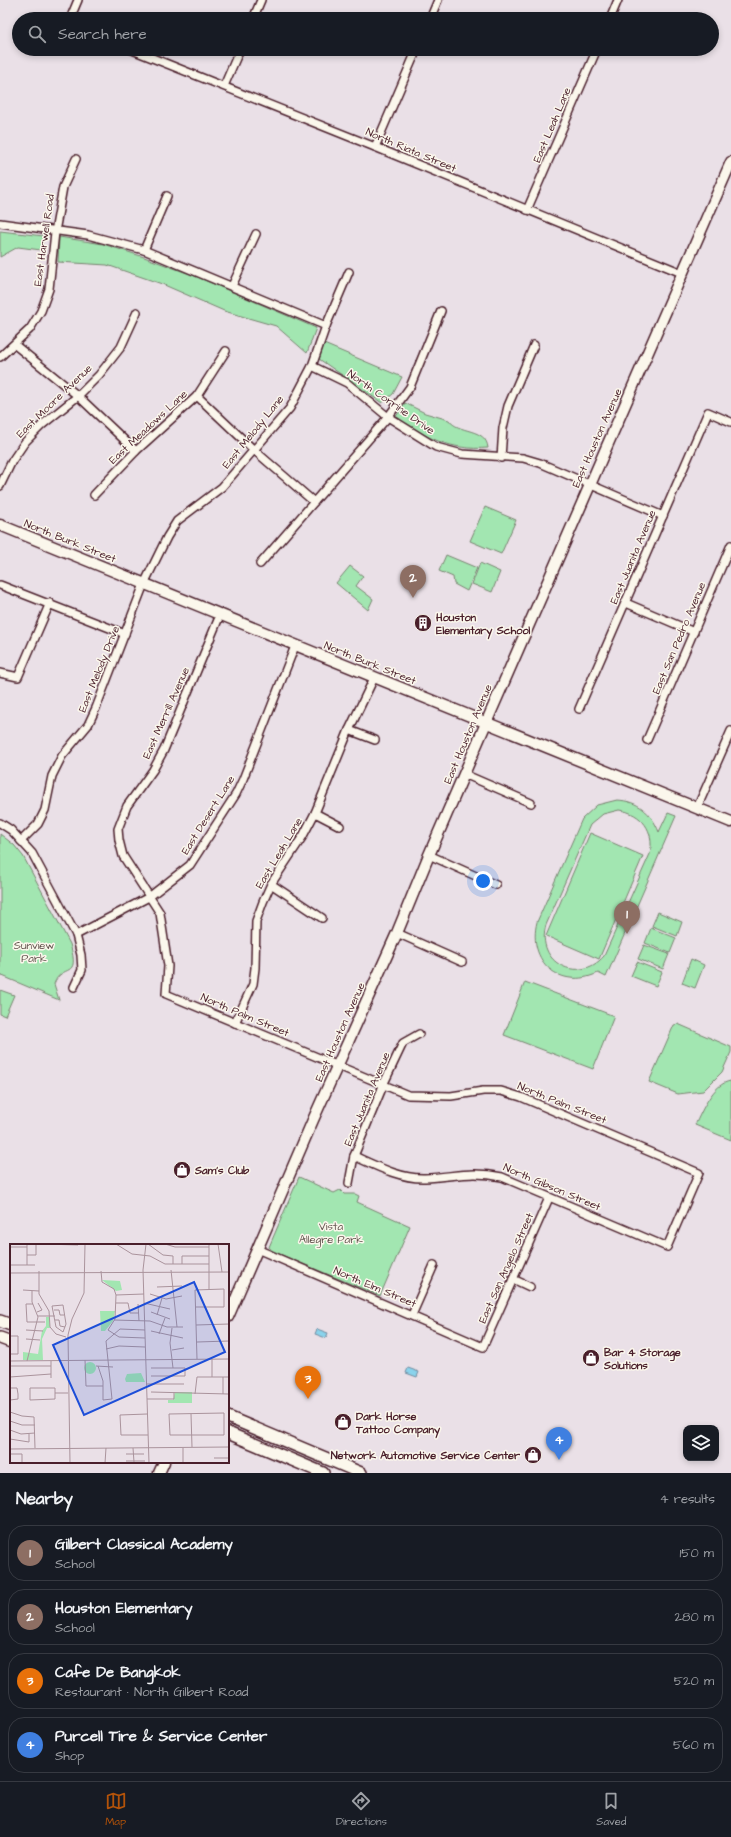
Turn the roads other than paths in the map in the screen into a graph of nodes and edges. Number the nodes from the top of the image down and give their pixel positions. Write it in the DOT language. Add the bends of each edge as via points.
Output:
graph roads {
  1 [pos="78,0"];
  2 [pos="261,0"];
  3 [pos="438,0"];
  4 [pos="618,0"];
  5 [pos="73,12"];
  6 [pos="256,12"];
  7 [pos="433,12"];
  8 [pos="613,12"];
  9 [pos="148,56"];
  10 [pos="237,56"];
  11 [pos="414,56"];
  12 [pos="594,56"];
  13 [pos="224,86"];
  14 [pos="375,147"];
  15 [pos="76,159"];
  16 [pos="731,162"];
  17 [pos="167,196"];
  18 [pos="527,210"];
  19 [pos="0,223"];
  20 [pos="55,232"];
  21 [pos="256,234"];
  22 [pos="144,250"];
  23 [pos="350,272"];
  24 [pos="682,273"];
  25 [pos="232,286"];
  26 [pos="441,311"];
  27 [pos="137,312"];
  28 [pos="326,326"];
  29 [pos="15,345"];
  30 [pos="534,345"];
  31 [pos="226,350"];
  32 [pos="0,357"];
  33 [pos="312,366"];
  34 [pos="78,396"];
  35 [pos="197,396"];
  36 [pos="388,417"];
  37 [pos="731,422"];
  38 [pos="254,450"];
  39 [pos="136,451"];
  40 [pos="501,458"];
  41 [pos="590,485"];
  42 [pos="0,486"];
  43 [pos="94,495"];
  44 [pos="314,502"];
  45 [pos="663,516"];
  46 [pos="0,525"];
  47 [pos="731,545"];
  48 [pos="260,564"];
  49 [pos="0,584"];
  50 [pos="144,584"];
  51 [pos="50,603"];
  52 [pos="626,603"];
  53 [pos="220,615"];
  54 [pos="694,632"];
  55 [pos="125,634"];
  56 [pos="295,646"];
  57 [pos="0,672"];
  58 [pos="374,678"];
  59 [pos="579,710"];
  60 [pos="486,722"];
  61 [pos="349,730"];
  62 [pos="731,731"];
  63 [pos="375,740"];
  64 [pos="647,740"];
  65 [pos="464,774"];
  66 [pos="531,803"];
  67 [pos="698,808"];
  68 [pos="315,813"];
  69 [pos="731,822"];
  70 [pos="0,823"];
  71 [pos="340,826"];
  72 [pos="21,841"];
  73 [pos="428,855"];
  74 [pos="271,884"];
  75 [pos="496,885"];
  76 [pos="149,897"];
  77 [pos="322,918"];
  78 [pos="397,933"];
  79 [pos="76,936"];
  80 [pos="462,962"];
  81 [pos="74,987"];
  82 [pos="166,994"];
  83 [pos="235,1023"];
  84 [pos="419,1034"];
  85 [pos="338,1066"];
  86 [pos="384,1085"];
  87 [pos="354,1156"];
  88 [pos="349,1183"];
  89 [pos="549,1198"];
  90 [pos="668,1247"];
  91 [pos="258,1249"];
  92 [pos="434,1265"];
  93 [pos="513,1279"];
  94 [pos="530,1287"];
  95 [pos="229,1315"];
  96 [pos="412,1315"];
  97 [pos="0,1321"];
  98 [pos="10,1325"];
  99 [pos="0,1338"];
  100 [pos="10,1342"];
  101 [pos="483,1347"];
  102 [pos="229,1417"];
  103 [pos="229,1433"];
  104 [pos="164,1463"];
  105 [pos="159,1473"];
  106 [pos="323,1473"];
  107 [pos="361,1473"];
  1 -- 5 [label="street"];
  2 -- 6 [label="street"];
  3 -- 7 [label="street"];
  4 -- 8 [label="street"];
  9 -- 13 [label="street, North Riata Street"];
  10 -- 13 [label="street"];
  11 -- 14 [label="street"];
  12 -- 18 [label="street, East Leah Lane"];
  13 -- 14 [label="street, North Riata Street"];
  14 -- 18 [label="street, North Riata Street"];
  15 -- 20 [label="street, East Harwell Road" via="64,187"];
  16 -- 24 [label="street, East Houston Avenue"];
  17 -- 22 [label="street"];
  18 -- 24 [label="street, North Riata Street"];
  19 -- 20 [label="street"];
  20 -- 22 [label="street" via="88,235"];
  20 -- 29 [label="street, East Harwell Road" via="49,289 41,311 30,329"];
  21 -- 25 [label="street"];
  22 -- 25 [label="street"];
  23 -- 28 [label="street, East Melody Lane"];
  24 -- 41 [label="street, East Houston Avenue"];
  25 -- 28 [label="street"];
  26 -- 36 [label="street" via="410,387"];
  27 -- 34 [label="street, East Moore Avenue" via="121,347"];
  28 -- 33 [label="street, East Melody Lane"];
  29 -- 32 [label="street, East Harwell Road"];
  29 -- 34 [label="street"];
  30 -- 40 [label="street" via="508,406 503,428"];
  31 -- 35 [label="street, East Meadows Lane"];
  33 -- 36 [label="street, North Corrine Drive" via="347,383"];
  33 -- 38 [label="street, East Melody Lane" via="290,408"];
  34 -- 39 [label="street"];
  34 -- 42 [label="street, East Moore Avenue" via="25,442"];
  35 -- 38 [label="street"];
  35 -- 39 [label="street, East Meadows Lane"];
  36 -- 40 [label="street, North Corrine Drive" via="436,447 462,454"];
  36 -- 44 [label="street"];
  37 -- 45 [label="street, East Juanita Avenue" via="708,412"];
  38 -- 44 [label="street"];
  38 -- 50 [label="street, East Melody Lane" via="222,487 177,521"];
  39 -- 43 [label="street, East Meadows Lane"];
  40 -- 41 [label="street, North Corrine Drive" via="523,458 540,463"];
  41 -- 45 [label="street, North Corrine Drive"];
  41 -- 60 [label="street, East Houston Avenue"];
  44 -- 48 [label="street"];
  45 -- 52 [label="street, East Juanita Avenue"];
  46 -- 50 [label="street, North Burk Street"];
  47 -- 54 [label="street, East San Pedro Avenue"];
  49 -- 51 [label="street"];
  50 -- 53 [label="street, North Burk Street"];
  50 -- 55 [label="street, East Melody Drive"];
  51 -- 55 [label="street"];
  51 -- 57 [label="street" via="18,677"];
  52 -- 54 [label="street"];
  52 -- 59 [label="street, East Juanita Avenue"];
  53 -- 56 [label="street, North Burk Street"];
  53 -- 76 [label="street, East Merrill Avenue" via="164,750 127,806 120,824 119,840 123,856"];
  54 -- 64 [label="street, East San Pedro Avenue"];
  55 -- 72 [label="street, East Melody Drive" via="91,719 62,756 52,776 45,810 38,824"];
  56 -- 58 [label="street, North Burk Street"];
  56 -- 76 [label="street, East Desert Lane" via="236,794 190,865"];
  58 -- 60 [label="street, North Burk Street"];
  58 -- 61 [label="street, East Leah Lane"];
  60 -- 65 [label="street, East Houston Avenue"];
  60 -- 67 [label="street, North Burk Street"];
  61 -- 63 [label="street"];
  61 -- 68 [label="street, East Leah Lane"];
  62 -- 67 [label="street"];
  65 -- 66 [label="street"];
  65 -- 73 [label="street, East Houston Avenue"];
  67 -- 69 [label="street, North Burk Street"];
  68 -- 71 [label="street"];
  68 -- 74 [label="street, East Leah Lane" via="304,836"];
  70 -- 72 [label="street"];
  72 -- 79 [label="street" via="32,853"];
  73 -- 75 [label="street"];
  73 -- 78 [label="street, East Houston Avenue"];
  74 -- 77 [label="street"];
  74 -- 83 [label="street, East Leah Lane" via="256,921 253,984"];
  76 -- 79 [label="street, East Desert Lane"];
  76 -- 82 [label="street, East Merrill Avenue" via="160,913 168,966"];
  78 -- 80 [label="street"];
  78 -- 85 [label="street, East Houston Avenue"];
  79 -- 81 [label="street" via="82,970"];
  82 -- 83 [label="street, North Palm Street"];
  83 -- 85 [label="street, North Palm Street"];
  84 -- 86 [label="street, East Juanita Avenue" via="403,1043"];
  85 -- 86 [label="street, North Palm Street"];
  85 -- 91 [label="street, East Houston Avenue"];
  86 -- 87 [label="street, East Juanita Avenue"];
  86 -- 90 [label="street, North Palm Street" via="408,1095 421,1096 501,1091 521,1097 699,1173"];
  87 -- 88 [label="street, East Juanita Avenue"];
  87 -- 89 [label="street, North Gibson Street" via="377,1167 424,1178 485,1173 502,1177"];
  89 -- 90 [label="street, North Gibson Street"];
  89 -- 93 [label="street, East San Angelo Street"];
  91 -- 95 [label="street, East Houston Avenue"];
  91 -- 96 [label="street, North Elm Street"];
  92 -- 96 [label="street"];
  93 -- 94 [label="street"];
  93 -- 101 [label="street, East San Angelo Street"];
  96 -- 101 [label="street, North Elm Street"];
  97 -- 98 [label="main road"];
  99 -- 100 [label="main road"];
  102 -- 107 [label="main road"];
  103 -- 106 [label="main road"];
  104 -- 105 [label="street"];
}
